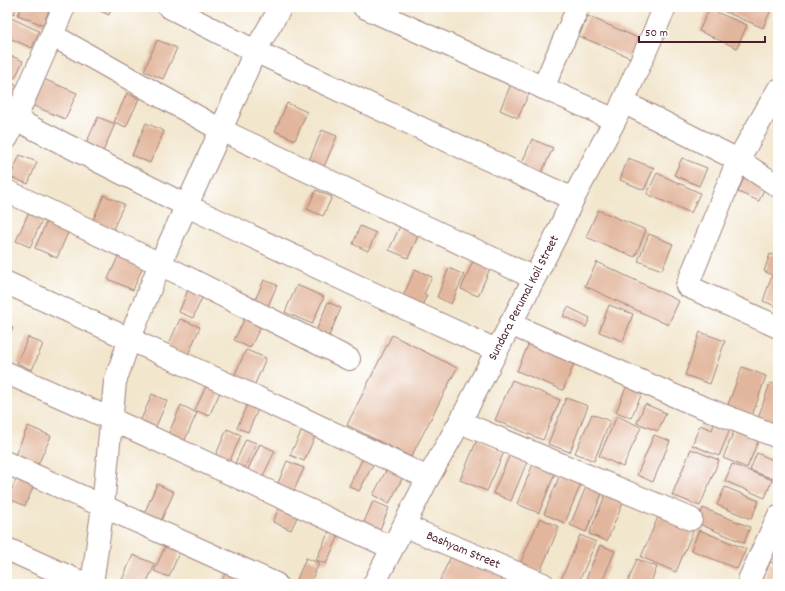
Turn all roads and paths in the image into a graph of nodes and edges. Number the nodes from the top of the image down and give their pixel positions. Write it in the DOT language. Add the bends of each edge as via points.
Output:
graph roads {
  1 [pos="64,7"];
  2 [pos="169,7"];
  3 [pos="281,7"];
  4 [pos="364,7"];
  5 [pos="578,7"];
  6 [pos="665,7"];
  7 [pos="52,35"];
  8 [pos="255,51"];
  9 [pos="543,88"];
  10 [pos="778,90"];
  11 [pos="619,111"];
  12 [pos="10,129"];
  13 [pos="221,130"];
  14 [pos="738,160"];
  15 [pos="778,186"];
  16 [pos="7,191"];
  17 [pos="573,199"];
  18 [pos="187,206"];
  19 [pos="160,264"];
  20 [pos="534,278"];
  21 [pos="7,283"];
  22 [pos="510,324"];
  23 [pos="778,327"];
  24 [pos="130,338"];
  25 [pos="496,350"];
  26 [pos="349,359"];
  27 [pos="7,373"];
  28 [pos="111,419"];
  29 [pos="460,422"];
  30 [pos="778,437"];
  31 [pos="7,463"];
  32 [pos="428,478"];
  33 [pos="103,506"];
  34 [pos="778,517"];
  35 [pos="692,519"];
  36 [pos="405,526"];
  37 [pos="392,548"];
  38 [pos="8,553"];
  39 [pos="750,580"];
  40 [pos="85,584"];
  41 [pos="92,584"];
  42 [pos="276,584"];
  43 [pos="374,584"];
  44 [pos="543,584"];
  1 -- 7 [label="street"];
  2 -- 8 [label="street"];
  3 -- 8 [label="street"];
  4 -- 9 [label="street"];
  5 -- 9 [label="street"];
  6 -- 11 [label="street, Sundara Perumal Koil Street"];
  7 -- 12 [label="street"];
  7 -- 13 [label="street"];
  8 -- 13 [label="street"];
  8 -- 17 [label="street"];
  9 -- 11 [label="street"];
  10 -- 14 [label="street"];
  11 -- 14 [label="street"];
  11 -- 17 [label="street, Sundara Perumal Koil Street"];
  12 -- 18 [label="street"];
  13 -- 18 [label="street"];
  13 -- 20 [label="street"];
  14 -- 15 [label="street"];
  14 -- 23 [label="street" via="687,286"];
  16 -- 19 [label="street"];
  17 -- 20 [label="street, Sundara Perumal Koil Street"];
  18 -- 19 [label="street"];
  18 -- 25 [label="street"];
  19 -- 24 [label="street"];
  19 -- 26 [label="street"];
  20 -- 22 [label="street, Sundara Perumal Koil Street"];
  21 -- 24 [label="street"];
  22 -- 25 [label="street, Sundara Perumal Koil Street"];
  22 -- 30 [label="street" via="682,399"];
  24 -- 28 [label="street" via="115,382"];
  24 -- 32 [label="street"];
  25 -- 29 [label="street, Sundara Perumal Koil Street"];
  27 -- 28 [label="street"];
  28 -- 33 [label="street"];
  28 -- 37 [label="street"];
  29 -- 32 [label="street, Sundara Perumal Koil Street"];
  29 -- 35 [label="street"];
  31 -- 33 [label="street"];
  32 -- 36 [label="street, Sundara Perumal Koil Street"];
  33 -- 41 [label="street"];
  33 -- 42 [label="street"];
  34 -- 39 [label="street"];
  36 -- 37 [label="street, Sundara Perumal Koil Street"];
  36 -- 44 [label="street, Bashyam Street"];
  37 -- 43 [label="street, Sundara Perumal Koil Street"];
  38 -- 40 [label="street"];
}
